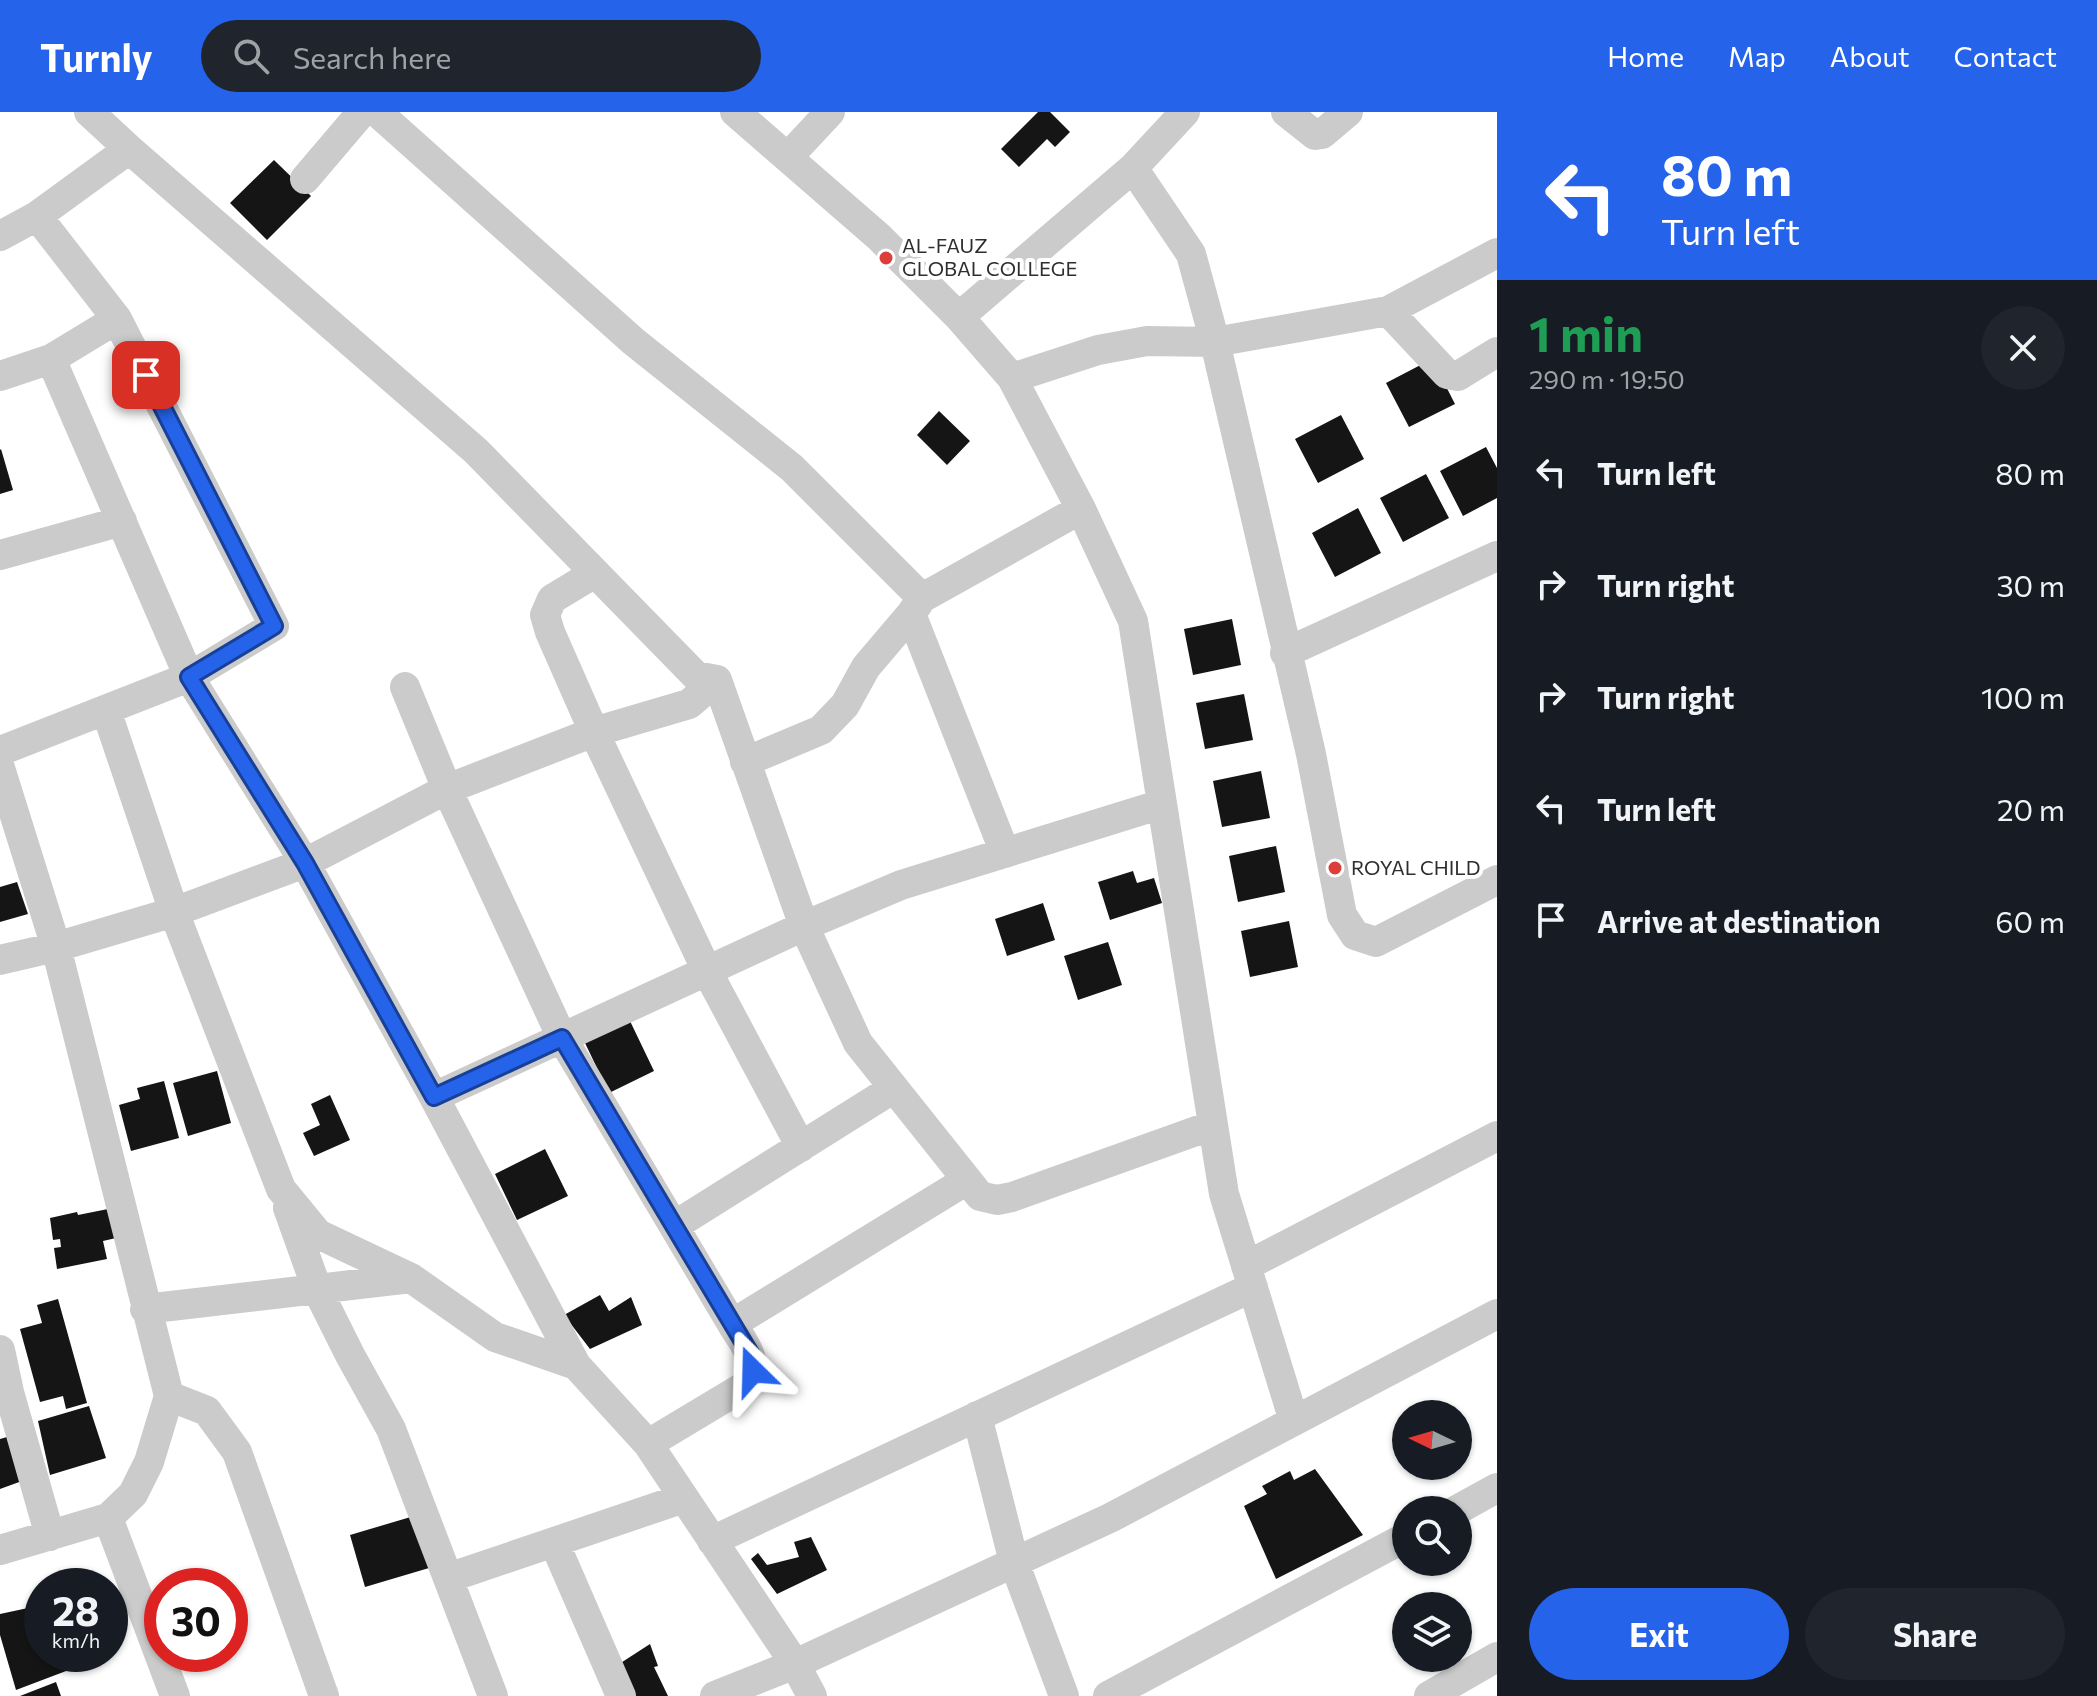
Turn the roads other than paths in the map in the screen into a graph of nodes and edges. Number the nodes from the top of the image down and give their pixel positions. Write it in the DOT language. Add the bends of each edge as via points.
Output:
graph roads {
  1 [pos="89,112"];
  2 [pos="362,112"];
  3 [pos="377,112"];
  4 [pos="735,112"];
  5 [pos="830,112"];
  6 [pos="1185,112"];
  7 [pos="1286,112"];
  8 [pos="1348,112"];
  9 [pos="129,149"];
  10 [pos="788,157"];
  11 [pos="1133,168"];
  12 [pos="305,179"];
  13 [pos="37,216"];
  14 [pos="0,236"];
  15 [pos="1497,253"];
  16 [pos="1388,311"];
  17 [pos="959,317"];
  18 [pos="117,319"];
  19 [pos="1215,342"];
  20 [pos="1497,352"];
  21 [pos="51,359"];
  22 [pos="0,376"];
  23 [pos="1012,378"];
  24 [pos="1081,509"];
  25 [pos="122,521"];
  26 [pos="0,555"];
  27 [pos="1497,556"];
  28 [pos="595,573"];
  29 [pos="917,606"];
  30 [pos="1285,653"];
  31 [pos="189,677"];
  32 [pos="717,680"];
  33 [pos="405,687"];
  34 [pos="106,710"];
  35 [pos="594,732"];
  36 [pos="0,751"];
  37 [pos="745,762"];
  38 [pos="0,768"];
  39 [pos="447,789"];
  40 [pos="1162,804"];
  41 [pos="1005,853"];
  42 [pos="305,863"];
  43 [pos="1497,880"];
  44 [pos="174,912"];
  45 [pos="804,926"];
  46 [pos="56,947"];
  47 [pos="0,960"];
  48 [pos="707,971"];
  49 [pos="562,1038"];
  50 [pos="894,1088"];
  51 [pos="434,1097"];
  52 [pos="1213,1125"];
  53 [pos="1497,1136"];
  54 [pos="801,1147"];
  55 [pos="967,1180"];
  56 [pos="281,1189"];
  57 [pos="674,1226"];
  58 [pos="1250,1277"];
  59 [pos="411,1278"];
  60 [pos="317,1289"];
  61 [pos="145,1309"];
  62 [pos="1497,1314"];
  63 [pos="732,1324"];
  64 [pos="0,1350"];
  65 [pos="576,1365"];
  66 [pos="4,1394"];
  67 [pos="169,1396"];
  68 [pos="977,1416"];
  69 [pos="1294,1421"];
  70 [pos="648,1444"];
  71 [pos="1497,1488"];
  72 [pos="684,1498"];
  73 [pos="1472,1502"];
  74 [pos="108,1518"];
  75 [pos="50,1536"];
  76 [pos="712,1541"];
  77 [pos="554,1542"];
  78 [pos="1392,1544"];
  79 [pos="0,1550"];
  80 [pos="1014,1562"];
  81 [pos="448,1578"];
  82 [pos="1497,1657"];
  83 [pos="795,1664"];
  84 [pos="175,1696"];
  85 [pos="324,1696"];
  86 [pos="493,1696"];
  87 [pos="621,1696"];
  88 [pos="715,1696"];
  89 [pos="812,1696"];
  90 [pos="1064,1696"];
  91 [pos="1108,1696"];
  92 [pos="1429,1696"];
  1 -- 9 [label="street"];
  2 -- 12 [label="street"];
  3 -- 29 [label="street" via="633,341 792,468"];
  4 -- 10 [label="street"];
  5 -- 10 [label="street"];
  6 -- 11 [label="street"];
  7 -- 8 [label="street" via="1315,135"];
  9 -- 13 [label="street"];
  9 -- 28 [label="street" via="476,451"];
  10 -- 17 [label="street"];
  11 -- 17 [label="street"];
  11 -- 19 [label="street" via="1191,254"];
  13 -- 14 [label="street"];
  13 -- 18 [label="street"];
  15 -- 16 [label="street"];
  16 -- 19 [label="street"];
  16 -- 20 [label="street" via="1447,374 1458,376"];
  17 -- 23 [label="street"];
  18 -- 21 [label="street"];
  18 -- 31 [label="street" via="274,626"];
  19 -- 23 [label="street" via="1147,341 1098,350"];
  19 -- 30 [label="street"];
  21 -- 22 [label="street"];
  21 -- 25 [label="street"];
  23 -- 24 [label="street"];
  24 -- 29 [label="street"];
  24 -- 40 [label="street" via="1133,621"];
  25 -- 26 [label="street"];
  25 -- 31 [label="street"];
  27 -- 30 [label="street"];
  28 -- 32 [label="street" via="696,676"];
  28 -- 35 [label="street" via="552,599 545,615"];
  29 -- 37 [label="street" via="821,730"];
  29 -- 41 [label="street"];
  30 -- 43 [label="street" via="1342,915 1355,935 1376,942"];
  31 -- 34 [label="street"];
  31 -- 42 [label="street"];
  32 -- 35 [label="street" via="689,704"];
  32 -- 37 [label="street"];
  33 -- 39 [label="street"];
  34 -- 36 [label="street"];
  34 -- 44 [label="street"];
  35 -- 39 [label="street"];
  35 -- 48 [label="street"];
  37 -- 45 [label="street"];
  38 -- 46 [label="street"];
  39 -- 42 [label="street"];
  39 -- 49 [label="street"];
  40 -- 41 [label="street"];
  40 -- 52 [label="street"];
  41 -- 45 [label="street" via="901,885"];
  42 -- 44 [label="street"];
  42 -- 51 [label="street"];
  44 -- 46 [label="street"];
  44 -- 56 [label="street"];
  45 -- 48 [label="street"];
  45 -- 50 [label="street" via="858,1043"];
  46 -- 47 [label="street"];
  46 -- 61 [label="street"];
  48 -- 49 [label="street"];
  48 -- 54 [label="street"];
  49 -- 51 [label="street"];
  49 -- 57 [label="street"];
  50 -- 54 [label="street"];
  50 -- 55 [label="street"];
  51 -- 65 [label="street"];
  52 -- 55 [label="street" via="1012,1197 980,1196"];
  52 -- 58 [label="street" via="1224,1194"];
  53 -- 58 [label="street"];
  54 -- 57 [label="street"];
  55 -- 63 [label="street"];
  56 -- 59 [label="street" via="318,1234"];
  56 -- 60 [label="street"];
  57 -- 63 [label="street"];
  58 -- 68 [label="street"];
  58 -- 69 [label="street"];
  59 -- 60 [label="street"];
  59 -- 65 [label="street" via="495,1337"];
  60 -- 61 [label="street"];
  60 -- 81 [label="street" via="391,1429"];
  61 -- 67 [label="street"];
  62 -- 69 [label="street"];
  63 -- 70 [label="street" via="751,1355 748,1384"];
  64 -- 66 [label="street"];
  65 -- 70 [label="street"];
  66 -- 75 [label="street"];
  67 -- 74 [label="street" via="133,1494"];
  67 -- 85 [label="street" via="207,1411 237,1452"];
  68 -- 76 [label="street"];
  68 -- 80 [label="street"];
  69 -- 80 [label="street"];
  70 -- 72 [label="street"];
  71 -- 73 [label="street"];
  72 -- 76 [label="street"];
  72 -- 77 [label="street"];
  74 -- 75 [label="street"];
  74 -- 84 [label="street"];
  75 -- 79 [label="street"];
  76 -- 83 [label="street"];
  77 -- 81 [label="street"];
  77 -- 87 [label="street"];
  78 -- 91 [label="street"];
  80 -- 83 [label="street"];
  80 -- 90 [label="street"];
  81 -- 86 [label="street"];
  82 -- 92 [label="street"];
  83 -- 88 [label="street"];
  83 -- 89 [label="street"];
}
